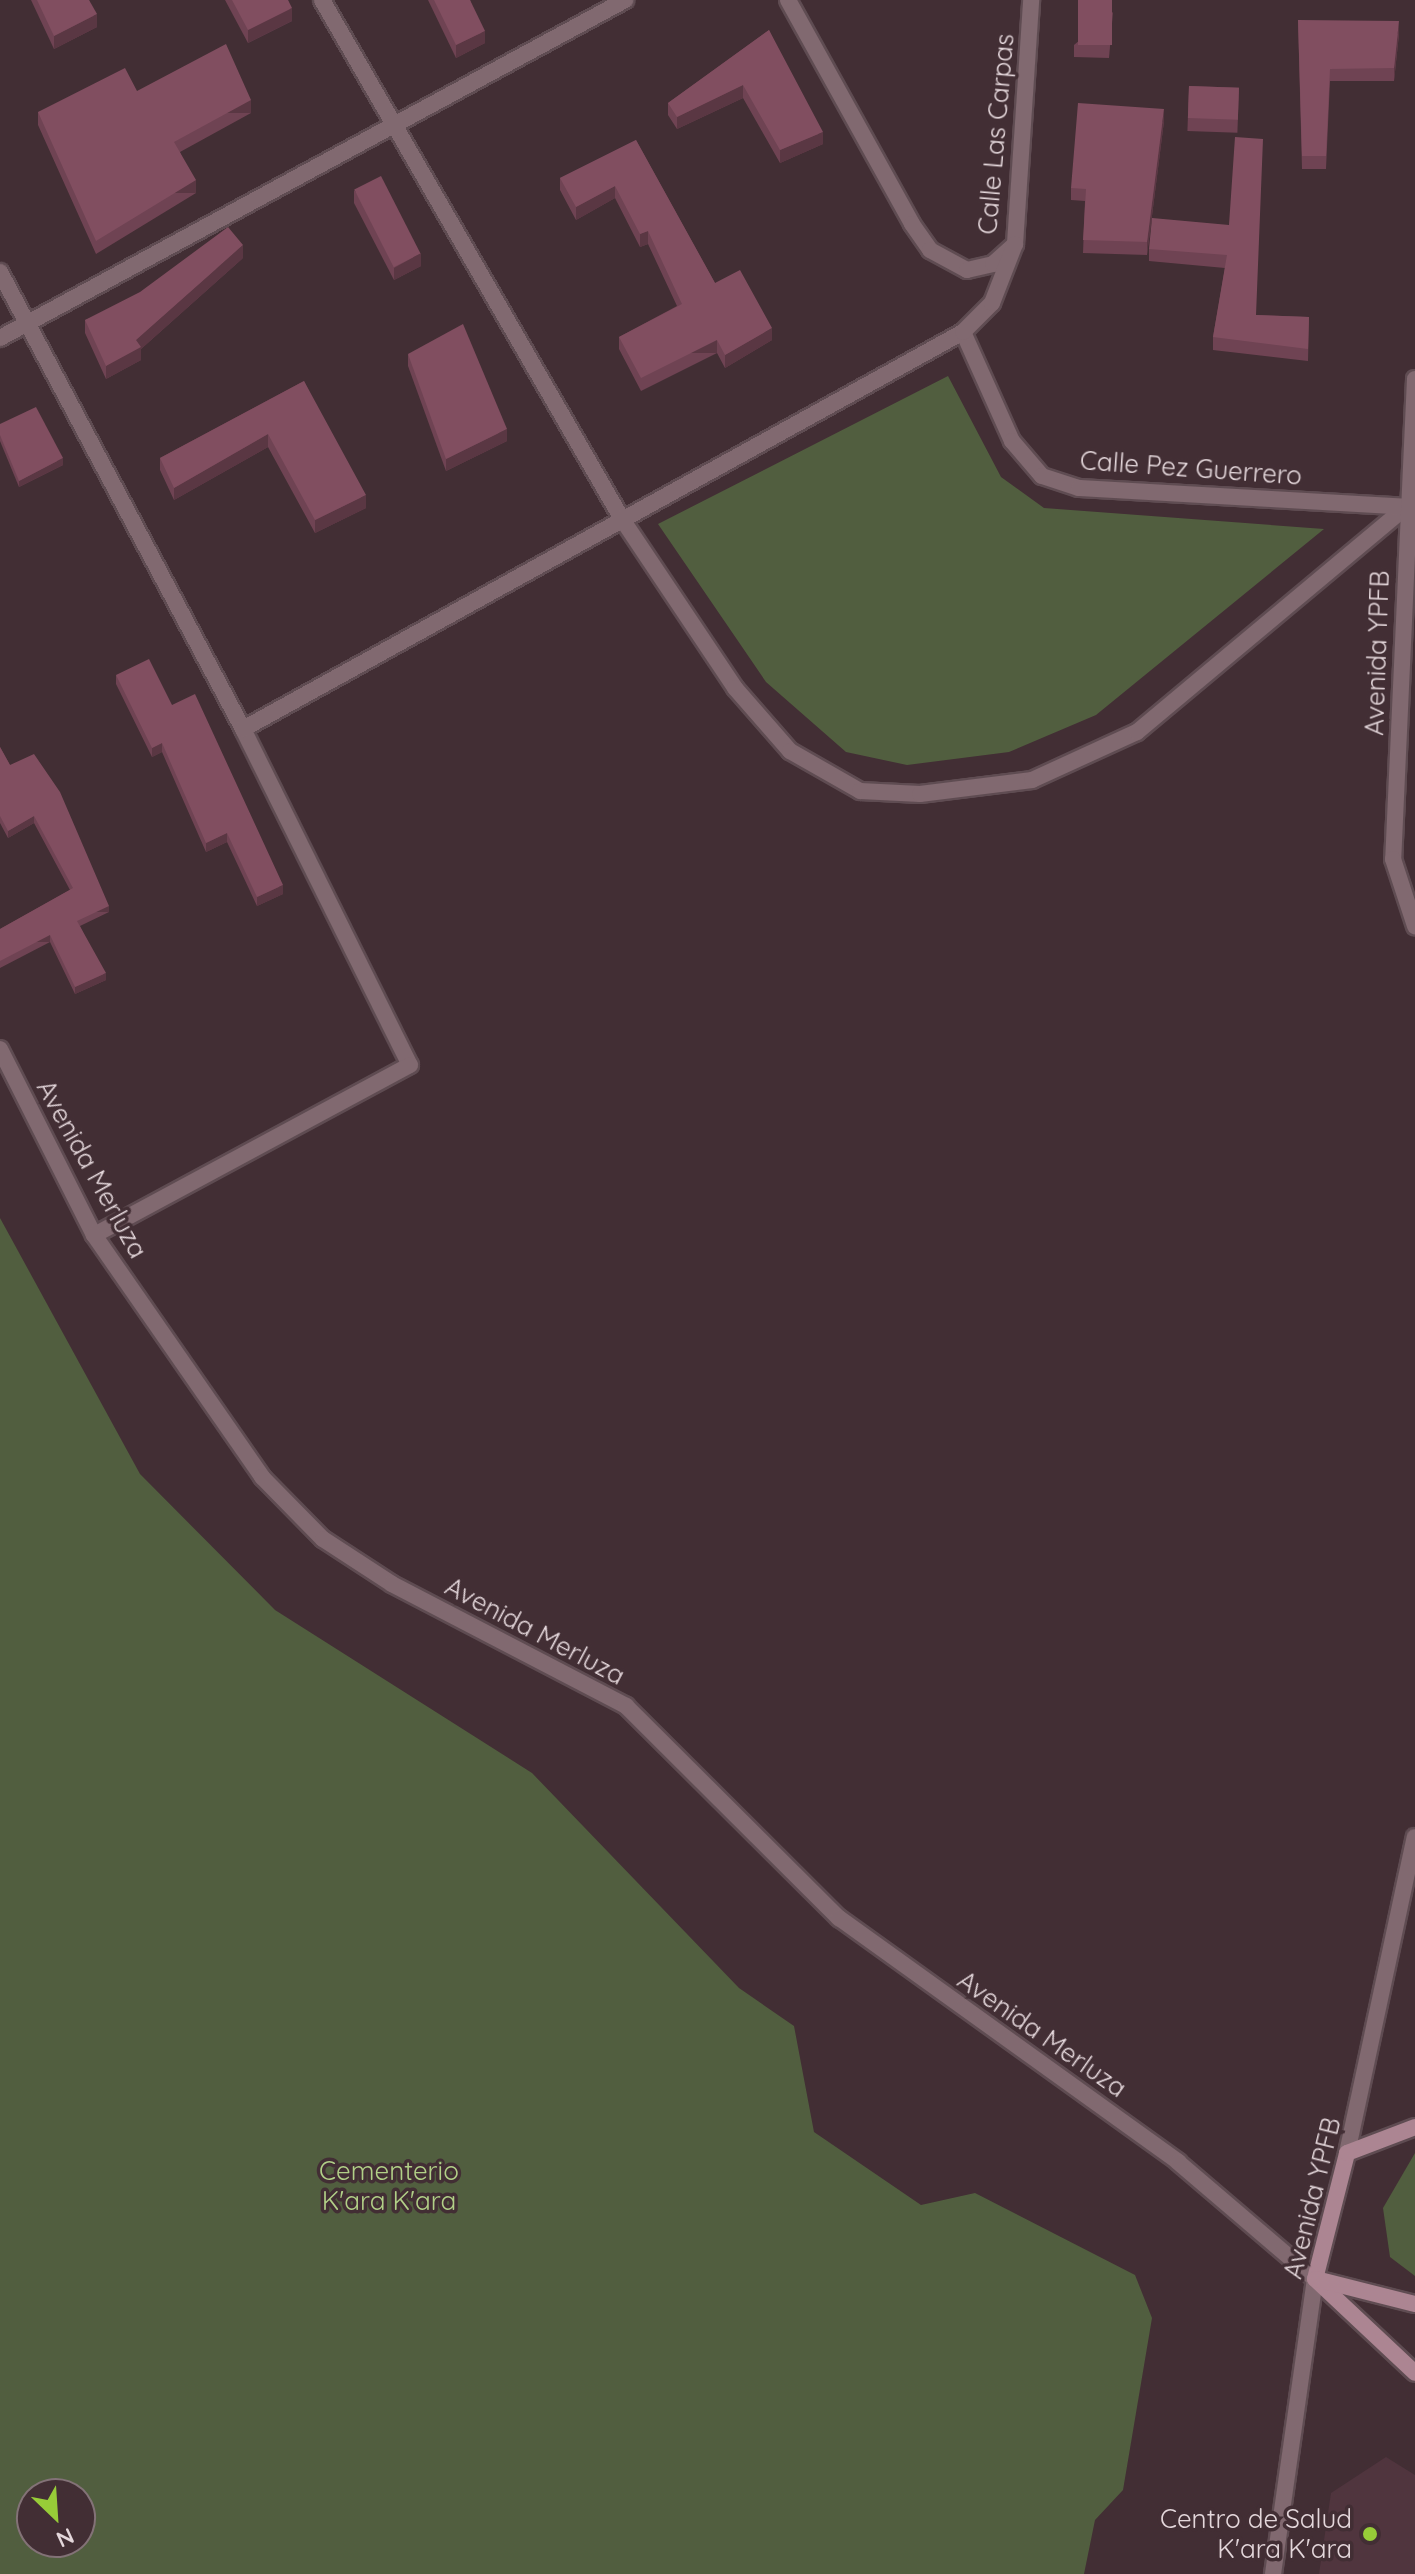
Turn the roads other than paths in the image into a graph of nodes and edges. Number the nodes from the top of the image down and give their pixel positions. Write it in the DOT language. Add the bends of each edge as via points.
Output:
graph roads {
  1 [pos="322,0"];
  2 [pos="625,0"];
  3 [pos="788,0"];
  4 [pos="1031,0"];
  5 [pos="390,124"];
  6 [pos="1015,244"];
  7 [pos="0,272"];
  8 [pos="27,322"];
  9 [pos="963,332"];
  10 [pos="0,338"];
  11 [pos="1415,379"];
  12 [pos="1406,507"];
  13 [pos="622,519"];
  14 [pos="243,729"];
  15 [pos="1415,926"];
  16 [pos="0,1049"];
  17 [pos="94,1235"];
  18 [pos="1415,1837"];
  19 [pos="1415,2127"];
  20 [pos="1347,2153"];
  21 [pos="1315,2279"];
  22 [pos="1415,2304"];
  23 [pos="1415,2373"];
  24 [pos="1273,2574"];
  1 -- 5 [label="street"];
  2 -- 5 [label="street"];
  3 -- 6 [label="street, Calle Las Carpas" via="930,250 967,270 993,264"];
  4 -- 6 [label="street, Calle Las Carpas"];
  5 -- 8 [label="street"];
  5 -- 13 [label="street"];
  6 -- 9 [label="street" via="992,303"];
  7 -- 8 [label="street"];
  8 -- 10 [label="street"];
  8 -- 14 [label="street"];
  9 -- 12 [label="street, Calle Pez Guerrero" via="1012,441 1042,476 1079,488"];
  9 -- 13 [label="street"];
  11 -- 12 [label="street, Avenida YPFB"];
  12 -- 13 [label="street" via="1137,732 1032,780 920,794 860,791 790,751 735,688"];
  12 -- 15 [label="street, Avenida YPFB" via="1393,859"];
  13 -- 14 [label="street"];
  14 -- 17 [label="street" via="410,1065"];
  16 -- 17 [label="street, Avenida Merluza"];
  17 -- 21 [label="street, Avenida Merluza" via="262,1477 323,1539 392,1584 626,1706 839,1918 1178,2162"];
  18 -- 20 [label="street, Avenida YPFB"];
  19 -- 20 [label="street"];
  20 -- 21 [label="street, Avenida YPFB"];
  21 -- 22 [label="street, Avenida Merluza"];
  21 -- 23 [label="street, Avenida Merluza"];
  21 -- 24 [label="street, Avenida YPFB"];
}
